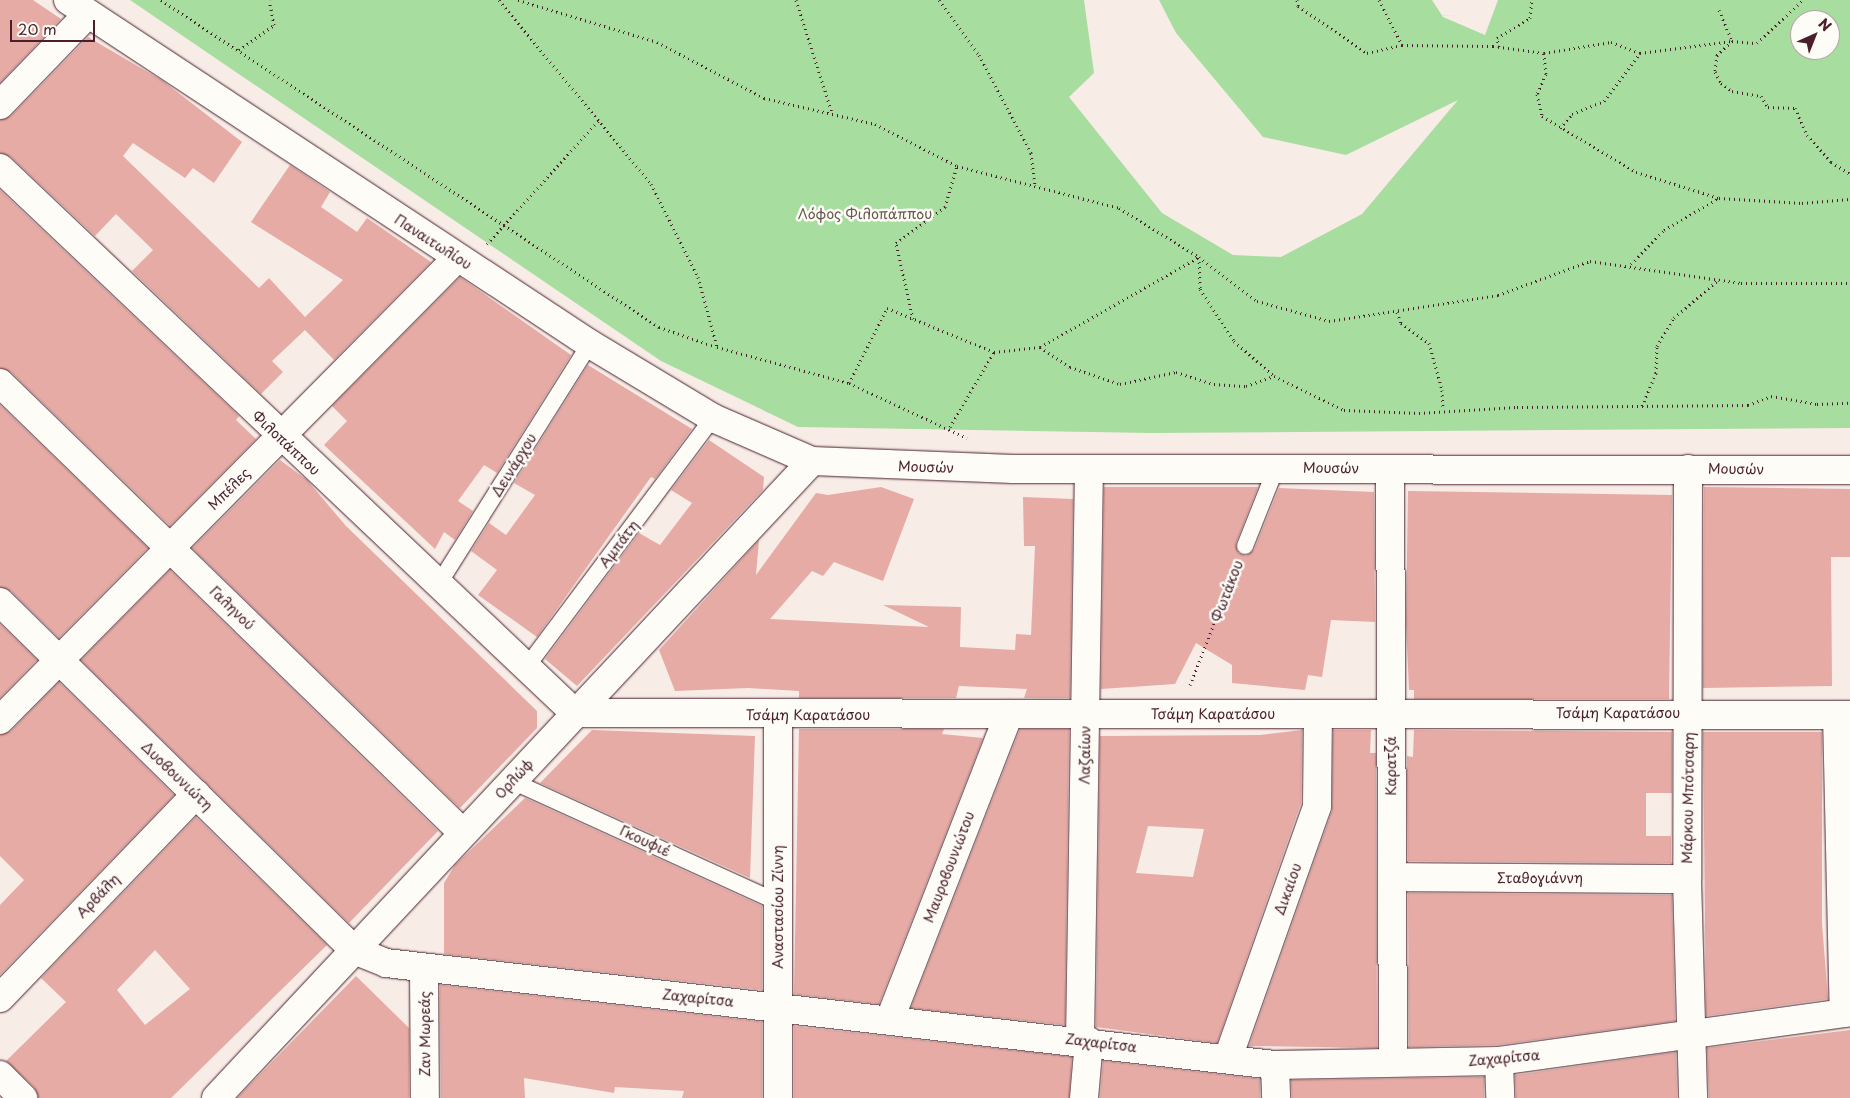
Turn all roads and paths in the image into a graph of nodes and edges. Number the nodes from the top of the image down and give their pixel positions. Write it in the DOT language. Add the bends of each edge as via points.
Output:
graph roads {
  1 [pos="161,0"];
  2 [pos="269,0"];
  3 [pos="499,0"];
  4 [pos="518,0"];
  5 [pos="796,0"];
  6 [pos="939,0"];
  7 [pos="1297,0"];
  8 [pos="1379,0"];
  9 [pos="1532,0"];
  10 [pos="1795,0"];
  11 [pos="1803,0"];
  12 [pos="1800,3"];
  13 [pos="78,7"];
  14 [pos="1719,10"];
  15 [pos="1732,41"];
  16 [pos="1402,45"];
  17 [pos="1499,47"];
  18 [pos="239,50"];
  19 [pos="1544,53"];
  20 [pos="1640,53"];
  21 [pos="0,105"];
  22 [pos="832,113"];
  23 [pos="599,120"];
  24 [pos="1560,128"];
  25 [pos="957,166"];
  26 [pos="0,168"];
  27 [pos="1850,174"];
  28 [pos="1035,187"];
  29 [pos="1720,198"];
  30 [pos="1850,200"];
  31 [pos="502,223"];
  32 [pos="1199,256"];
  33 [pos="464,262"];
  34 [pos="1631,264"];
  35 [pos="1719,279"];
  36 [pos="1850,282"];
  37 [pos="1397,312"];
  38 [pos="913,319"];
  39 [pos="590,344"];
  40 [pos="717,347"];
  41 [pos="1040,347"];
  42 [pos="994,352"];
  43 [pos="1274,376"];
  44 [pos="0,383"];
  45 [pos="849,383"];
  46 [pos="1850,403"];
  47 [pos="1642,406"];
  48 [pos="1442,409"];
  49 [pos="713,418"];
  50 [pos="950,427"];
  51 [pos="280,438"];
  52 [pos="972,442"];
  53 [pos="812,461"];
  54 [pos="1276,468"];
  55 [pos="1089,469"];
  56 [pos="1390,469"];
  57 [pos="1688,469"];
  58 [pos="1850,470"];
  59 [pos="1245,546"];
  60 [pos="170,548"];
  61 [pos="438,585"];
  62 [pos="0,602"];
  63 [pos="59,660"];
  64 [pos="525,670"];
  65 [pos="1391,712"];
  66 [pos="1689,713"];
  67 [pos="575,714"];
  68 [pos="1009,714"];
  69 [pos="1179,714"];
  70 [pos="1318,714"];
  71 [pos="778,715"];
  72 [pos="1086,715"];
  73 [pos="1843,715"];
  74 [pos="0,720"];
  75 [pos="512,780"];
  76 [pos="196,794"];
  77 [pos="463,833"];
  78 [pos="1392,877"];
  79 [pos="1687,879"];
  80 [pos="778,902"];
  81 [pos="354,950"];
  82 [pos="424,969"];
  83 [pos="0,998"];
  84 [pos="778,1006"];
  85 [pos="1847,1013"];
  86 [pos="890,1019"];
  87 [pos="1693,1035"];
  88 [pos="1085,1041"];
  89 [pos="1228,1058"];
  90 [pos="1499,1061"];
  91 [pos="1393,1062"];
  92 [pos="1275,1065"];
  93 [pos="0,1075"];
  94 [pos="23,1098"];
  95 [pos="216,1098"];
  96 [pos="425,1098"];
  97 [pos="778,1098"];
  98 [pos="1084,1098"];
  99 [pos="1276,1098"];
  100 [pos="1500,1098"];
  101 [pos="1693,1098"];
  1 -- 18 [label="path"];
  2 -- 18 [label="path" via="274,25"];
  3 -- 23 [label="path"];
  4 -- 22 [label="path" via="657,42 764,98"];
  5 -- 22 [label="path"];
  6 -- 28 [label="path" via="979,55 1031,153"];
  7 -- 16 [label="path" via="1298,6 1367,53"];
  8 -- 16 [label="path"];
  9 -- 17 [label="path" via="1530,18 1497,38"];
  10 -- 12 [label="path"];
  11 -- 12 [label="path"];
  12 -- 15 [label="path" via="1756,43"];
  13 -- 21 [label="street"];
  13 -- 33 [label="street, Παναιτωλίου"];
  14 -- 15 [label="path"];
  15 -- 20 [label="path"];
  15 -- 27 [label="path" via="1717,55 1715,72 1721,83 1732,91 1761,96 1768,107 1795,108 1807,134 1831,162"];
  16 -- 17 [label="path"];
  17 -- 19 [label="path"];
  18 -- 31 [label="path"];
  19 -- 20 [label="path" via="1611,42"];
  19 -- 24 [label="path" via="1546,74 1537,94 1542,116"];
  20 -- 24 [label="path" via="1604,101 1572,114"];
  22 -- 25 [label="path" via="875,124"];
  23 -- 31 [label="path"];
  23 -- 40 [label="path" via="651,184 698,277"];
  24 -- 29 [label="path" via="1636,172"];
  25 -- 28 [label="path"];
  25 -- 38 [label="path" via="946,207 896,243"];
  26 -- 51 [label="street, Φιλοπάππου"];
  28 -- 32 [label="path" via="1119,208"];
  29 -- 30 [label="path" via="1802,203"];
  29 -- 34 [label="path" via="1664,230"];
  31 -- 33 [label="path"];
  31 -- 40 [label="path" via="659,327"];
  32 -- 37 [label="path" via="1257,301 1329,321"];
  32 -- 41 [label="path"];
  32 -- 43 [label="path" via="1200,289 1234,341"];
  33 -- 39 [label="street, Παναιτωλίου"];
  33 -- 51 [label="street, Μπέλες"];
  34 -- 35 [label="path"];
  34 -- 37 [label="path" via="1590,261 1498,295"];
  35 -- 36 [label="path"];
  35 -- 47 [label="path" via="1674,318 1657,346 1656,373"];
  37 -- 48 [label="path" via="1402,323 1429,343 1442,390"];
  38 -- 42 [label="path"];
  38 -- 45 [label="path" via="887,308"];
  39 -- 49 [label="street, Παναιτωλίου"];
  39 -- 61 [label="lane, Δεινάρχου"];
  40 -- 45 [label="path"];
  41 -- 42 [label="path"];
  41 -- 43 [label="path" via="1070,367 1120,384 1176,372 1214,384 1246,386"];
  42 -- 50 [label="path"];
  43 -- 48 [label="path" via="1344,410 1418,413"];
  44 -- 60 [label="street, Γαληνού"];
  45 -- 50 [label="path"];
  46 -- 47 [label="path" via="1771,396 1748,405"];
  47 -- 48 [label="path"];
  49 -- 53 [label="street, Παναιτωλίου"];
  49 -- 64 [label="lane, Αμπάτη"];
  50 -- 52 [label="path"];
  51 -- 60 [label="street, Μπέλες"];
  51 -- 61 [label="street, Φιλοπάππου"];
  53 -- 55 [label="street, Μουσών"];
  53 -- 67 [label="street, Ορλώφ"];
  54 -- 55 [label="street, Μουσών"];
  54 -- 56 [label="street, Μουσών"];
  54 -- 59 [label="lane, Φωτάκου"];
  55 -- 72 [label="street, Λαζαίων"];
  56 -- 57 [label="street, Μουσών"];
  56 -- 65 [label="street, Καρατζά"];
  57 -- 58 [label="street, Μουσών"];
  57 -- 66 [label="street, Μάρκου Μπότσαρη"];
  59 -- 69 [label="path, Φωτάκου"];
  60 -- 63 [label="street, Μπέλες"];
  60 -- 77 [label="street, Γαληνού"];
  61 -- 64 [label="street, Φιλοπάππου"];
  62 -- 63 [label="street, Δυοβουνιώτη"];
  63 -- 74 [label="street, Μπέλες"];
  63 -- 76 [label="street, Δυοβουνιώτη"];
  64 -- 67 [label="street, Φιλοπάππου"];
  65 -- 66 [label="street, Τσάμη Καρατάσου"];
  65 -- 70 [label="street, Τσάμη Καρατάσου"];
  65 -- 78 [label="street, Καρατζά"];
  66 -- 73 [label="street, Τσάμη Καρατάσου"];
  66 -- 79 [label="street, Μάρκου Μπότσαρη"];
  67 -- 71 [label="street, Τσάμη Καρατάσου"];
  67 -- 75 [label="street, Ορλώφ"];
  68 -- 71 [label="street, Τσάμη Καρατάσου"];
  68 -- 72 [label="street, Τσάμη Καρατάσου"];
  68 -- 86 [label="street, Μαυροβουνιώτου"];
  69 -- 70 [label="street, Τσάμη Καρατάσου"];
  69 -- 72 [label="street, Τσάμη Καρατάσου"];
  70 -- 89 [label="street, Δικαίου" via="1317,806"];
  71 -- 80 [label="street, Αναστασίου Ζίννη"];
  72 -- 88 [label="street, Λαζαίων"];
  73 -- 85 [label="street"];
  75 -- 77 [label="street, Ορλώφ"];
  75 -- 80 [label="lane, Γκουφιέ"];
  76 -- 81 [label="street, Δυοβουνιώτη"];
  76 -- 83 [label="street, Αρβάλη"];
  77 -- 81 [label="street, Ορλώφ"];
  78 -- 79 [label="street, Σταθογιάννη"];
  78 -- 91 [label="street, Καρατζά"];
  79 -- 87 [label="street, Μάρκου Μπότσαρη"];
  80 -- 84 [label="street, Αναστασίου Ζίννη"];
  81 -- 82 [label="street, Ζαχαρίτσα" via="386,964"];
  81 -- 95 [label="street, Ορλώφ"];
  82 -- 84 [label="street, Ζαχαρίτσα"];
  82 -- 96 [label="street, Ζαν Μωρεάς"];
  84 -- 86 [label="street, Ζαχαρίτσα"];
  84 -- 97 [label="street, Αναστασίου Ζίννη"];
  85 -- 87 [label="street, Ζαχαρίτσα"];
  86 -- 88 [label="street, Ζαχαρίτσα"];
  87 -- 90 [label="street, Ζαχαρίτσα"];
  87 -- 101 [label="street, Μάρκου Μπότσαρη"];
  88 -- 89 [label="street, Ζαχαρίτσα"];
  88 -- 98 [label="street, Λαζαίων"];
  89 -- 92 [label="street, Ζαχαρίτσα"];
  90 -- 91 [label="street, Ζαχαρίτσα"];
  90 -- 100 [label="street"];
  91 -- 92 [label="street, Ζαχαρίτσα"];
  92 -- 99 [label="street"];
  93 -- 94 [label="street"];
}
